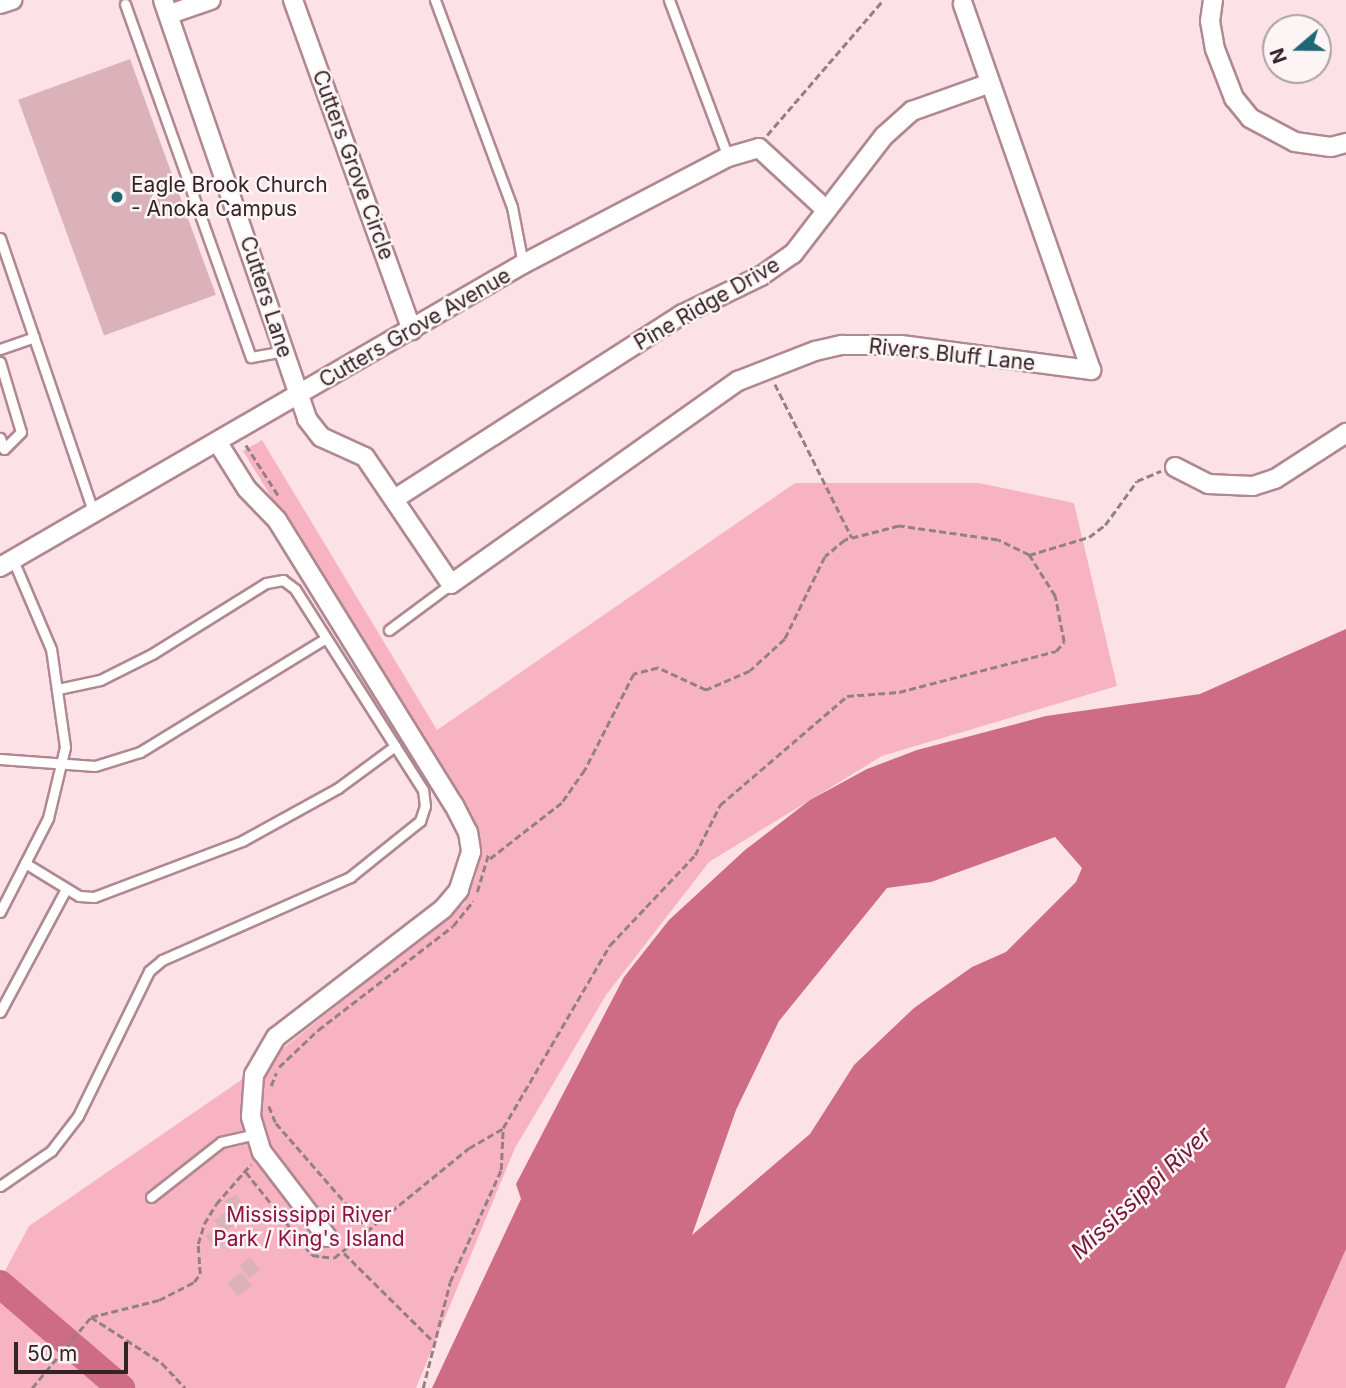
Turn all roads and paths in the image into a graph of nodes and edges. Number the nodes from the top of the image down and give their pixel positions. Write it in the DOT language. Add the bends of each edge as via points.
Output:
graph roads {
  1 [pos="12,0"];
  2 [pos="211,0"];
  3 [pos="293,0"];
  4 [pos="435,0"];
  5 [pos="669,0"];
  6 [pos="883,0"];
  7 [pos="1213,0"];
  8 [pos="0,4"];
  9 [pos="125,4"];
  10 [pos="963,4"];
  11 [pos="166,7"];
  12 [pos="988,84"];
  13 [pos="1346,143"];
  14 [pos="759,148"];
  15 [pos="729,156"];
  16 [pos="824,208"];
  17 [pos="0,238"];
  18 [pos="523,264"];
  19 [pos="412,330"];
  20 [pos="34,337"];
  21 [pos="0,349"];
  22 [pos="285,351"];
  23 [pos="0,362"];
  24 [pos="767,370"];
  25 [pos="296,398"];
  26 [pos="1346,433"];
  27 [pos="0,438"];
  28 [pos="218,443"];
  29 [pos="1175,467"];
  30 [pos="396,498"];
  31 [pos="93,514"];
  32 [pos="852,538"];
  33 [pos="1029,555"];
  34 [pos="7,564"];
  35 [pos="451,584"];
  36 [pos="389,630"];
  37 [pos="326,638"];
  38 [pos="58,689"];
  39 [pos="395,746"];
  40 [pos="0,760"];
  41 [pos="61,767"];
  42 [pos="25,863"];
  43 [pos="66,889"];
  44 [pos="0,912"];
  45 [pos="0,1012"];
  46 [pos="503,1128"];
  47 [pos="284,1133"];
  48 [pos="254,1134"];
  49 [pos="262,1152"];
  50 [pos="246,1172"];
  51 [pos="0,1186"];
  52 [pos="150,1197"];
  53 [pos="370,1231"];
  54 [pos="327,1237"];
  55 [pos="344,1253"];
  56 [pos="90,1317"];
  57 [pos="432,1340"];
  58 [pos="32,1388"];
  59 [pos="185,1388"];
  60 [pos="423,1388"];
  1 -- 8 [label="street"];
  2 -- 11 [label="street"];
  3 -- 19 [label="street, Cutters Grove Circle"];
  4 -- 18 [label="lane" via="512,207"];
  5 -- 15 [label="lane"];
  6 -- 14 [label="path" via="775,122"];
  7 -- 13 [label="street" via="1210,21 1215,49 1234,98 1250,118 1295,142 1331,147"];
  9 -- 22 [label="lane" via="251,357"];
  10 -- 12 [label="street, Rivers Bluff Lane"];
  11 -- 22 [label="street, Cutters Lane"];
  12 -- 16 [label="street, Pine Ridge Drive" via="912,111 884,136"];
  12 -- 24 [label="street, Rivers Bluff Lane" via="1091,370 901,345 842,345"];
  14 -- 15 [label="street, Cutters Grove Avenue"];
  14 -- 16 [label="street"];
  15 -- 18 [label="street, Cutters Grove Avenue"];
  16 -- 30 [label="street, Pine Ridge Drive" via="793,254 761,276 683,314"];
  17 -- 20 [label="lane"];
  18 -- 19 [label="street, Cutters Grove Avenue"];
  19 -- 25 [label="street, Cutters Grove Avenue"];
  20 -- 21 [label="lane"];
  20 -- 31 [label="lane"];
  22 -- 25 [label="street, Cutters Lane"];
  23 -- 27 [label="lane" via="21,432 4,449"];
  24 -- 32 [label="path"];
  24 -- 35 [label="street, Rivers Bluff Lane" via="738,381"];
  25 -- 28 [label="street, Cutters Grove Avenue"];
  25 -- 30 [label="street" via="321,437 365,457"];
  26 -- 29 [label="street" via="1275,479 1252,486 1208,484"];
  28 -- 31 [label="street, Cutters Grove Avenue"];
  28 -- 48 [label="street" via="247,489 277,520 440,781 468,832 471,852 459,890 443,909 276,1037 254,1075 249,1100"];
  29 -- 33 [label="path" via="1137,481 1105,525 1089,537"];
  30 -- 35 [label="street"];
  31 -- 34 [label="street, Cutters Grove Avenue"];
  32 -- 33 [label="path" via="899,526 998,540"];
  32 -- 47 [label="path" via="825,557 793,628 775,651 750,671 706,690 658,668 634,674 573,788 531,831 489,859 472,903 459,920 281,1064 268,1096 271,1114"];
  33 -- 46 [label="path" via="1055,596 1062,617 1060,648 898,692 847,696 742,782 720,805 695,855 610,944"];
  34 -- 38 [label="lane" via="40,617"];
  35 -- 36 [label="lane"];
  37 -- 38 [label="lane" via="295,589 283,580 266,583 152,654 100,680"];
  37 -- 39 [label="lane"];
  37 -- 41 [label="lane" via="140,752 95,766"];
  38 -- 41 [label="lane" via="65,747"];
  39 -- 43 [label="lane" via="338,788 242,841 94,897"];
  39 -- 51 [label="lane" via="423,790 425,806 420,821 351,877 162,960 149,971 78,1116 30,1170"];
  40 -- 41 [label="lane"];
  41 -- 42 [label="lane" via="48,818"];
  42 -- 43 [label="lane"];
  42 -- 44 [label="lane"];
  43 -- 45 [label="lane"];
  46 -- 53 [label="path" via="469,1148"];
  46 -- 57 [label="path" via="501,1170 450,1282"];
  47 -- 49 [label="path"];
  47 -- 53 [label="path"];
  48 -- 49 [label="street"];
  48 -- 52 [label="lane" via="221,1142"];
  49 -- 50 [label="path"];
  49 -- 54 [label="street"];
  50 -- 55 [label="path" via="312,1255 325,1259"];
  50 -- 56 [label="path" via="204,1224 198,1244 200,1275 170,1296"];
  53 -- 55 [label="path"];
  55 -- 57 [label="path"];
  56 -- 58 [label="path"];
  56 -- 59 [label="path" via="162,1363"];
  57 -- 60 [label="path"];
}
